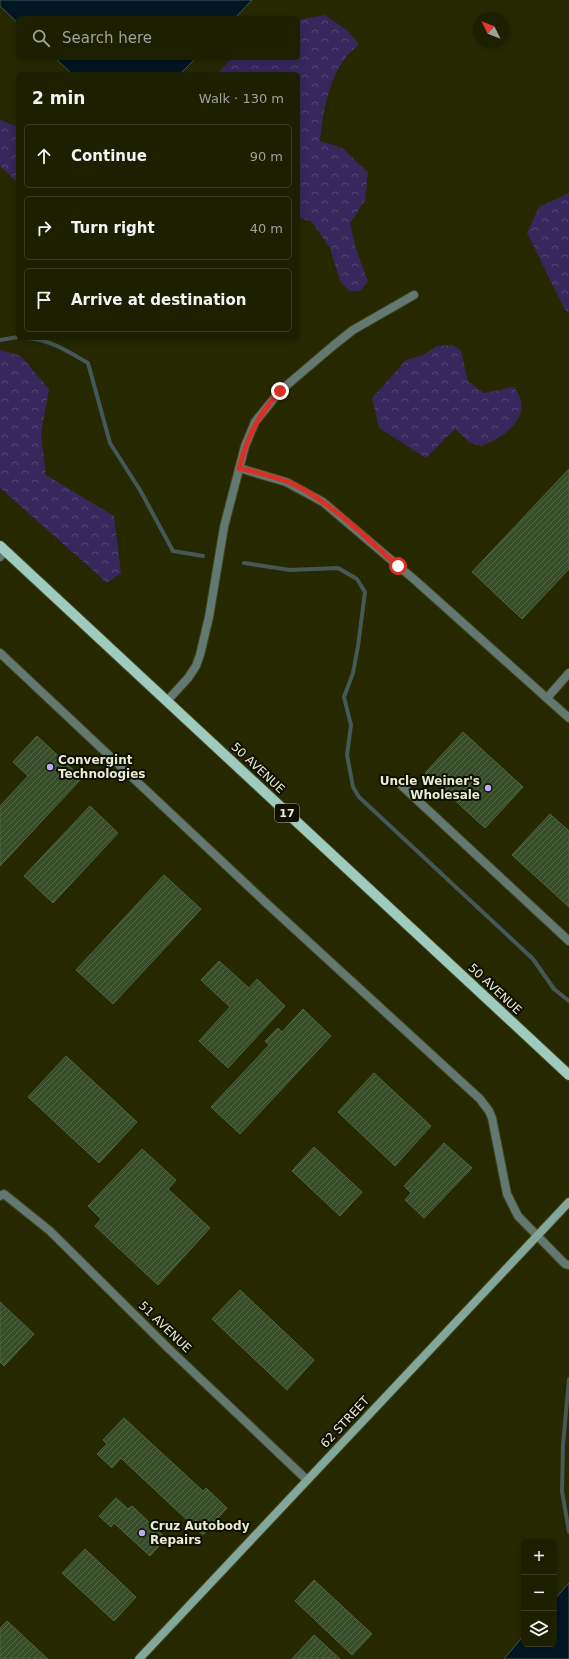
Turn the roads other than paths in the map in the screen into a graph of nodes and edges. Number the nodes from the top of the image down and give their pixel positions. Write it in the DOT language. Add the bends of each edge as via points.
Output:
graph roads {
  1 [pos="414,295"];
  2 [pos="239,468"];
  3 [pos="2,551"];
  4 [pos="0,653"];
  5 [pos="569,673"];
  6 [pos="547,698"];
  7 [pos="167,701"];
  8 [pos="569,718"];
  9 [pos="401,785"];
  10 [pos="569,941"];
  11 [pos="569,1075"];
  12 [pos="2,1195"];
  13 [pos="569,1202"];
  14 [pos="537,1236"];
  15 [pos="569,1265"];
  16 [pos="307,1480"];
  17 [pos="139,1659"];
  1 -- 2 [label="street" via="353,330 304,368 280,391 255,422"];
  2 -- 6 [label="street" via="286,482 323,502"];
  2 -- 7 [label="street" via="224,527 200,655 188,678"];
  3 -- 7 [label="main road, 50 AVENUE / 17"];
  4 -- 14 [label="street" via="480,1099 492,1118 507,1194 518,1216"];
  5 -- 6 [label="street"];
  6 -- 8 [label="street"];
  7 -- 11 [label="main road, 50 AVENUE / 17"];
  9 -- 10 [label="street"];
  12 -- 16 [label="street, 51 AVENUE" via="50,1231"];
  13 -- 14 [label="main road, 62 STREET"];
  14 -- 15 [label="street"];
  14 -- 16 [label="main road, 62 STREET"];
  16 -- 17 [label="main road, 62 STREET"];
}
